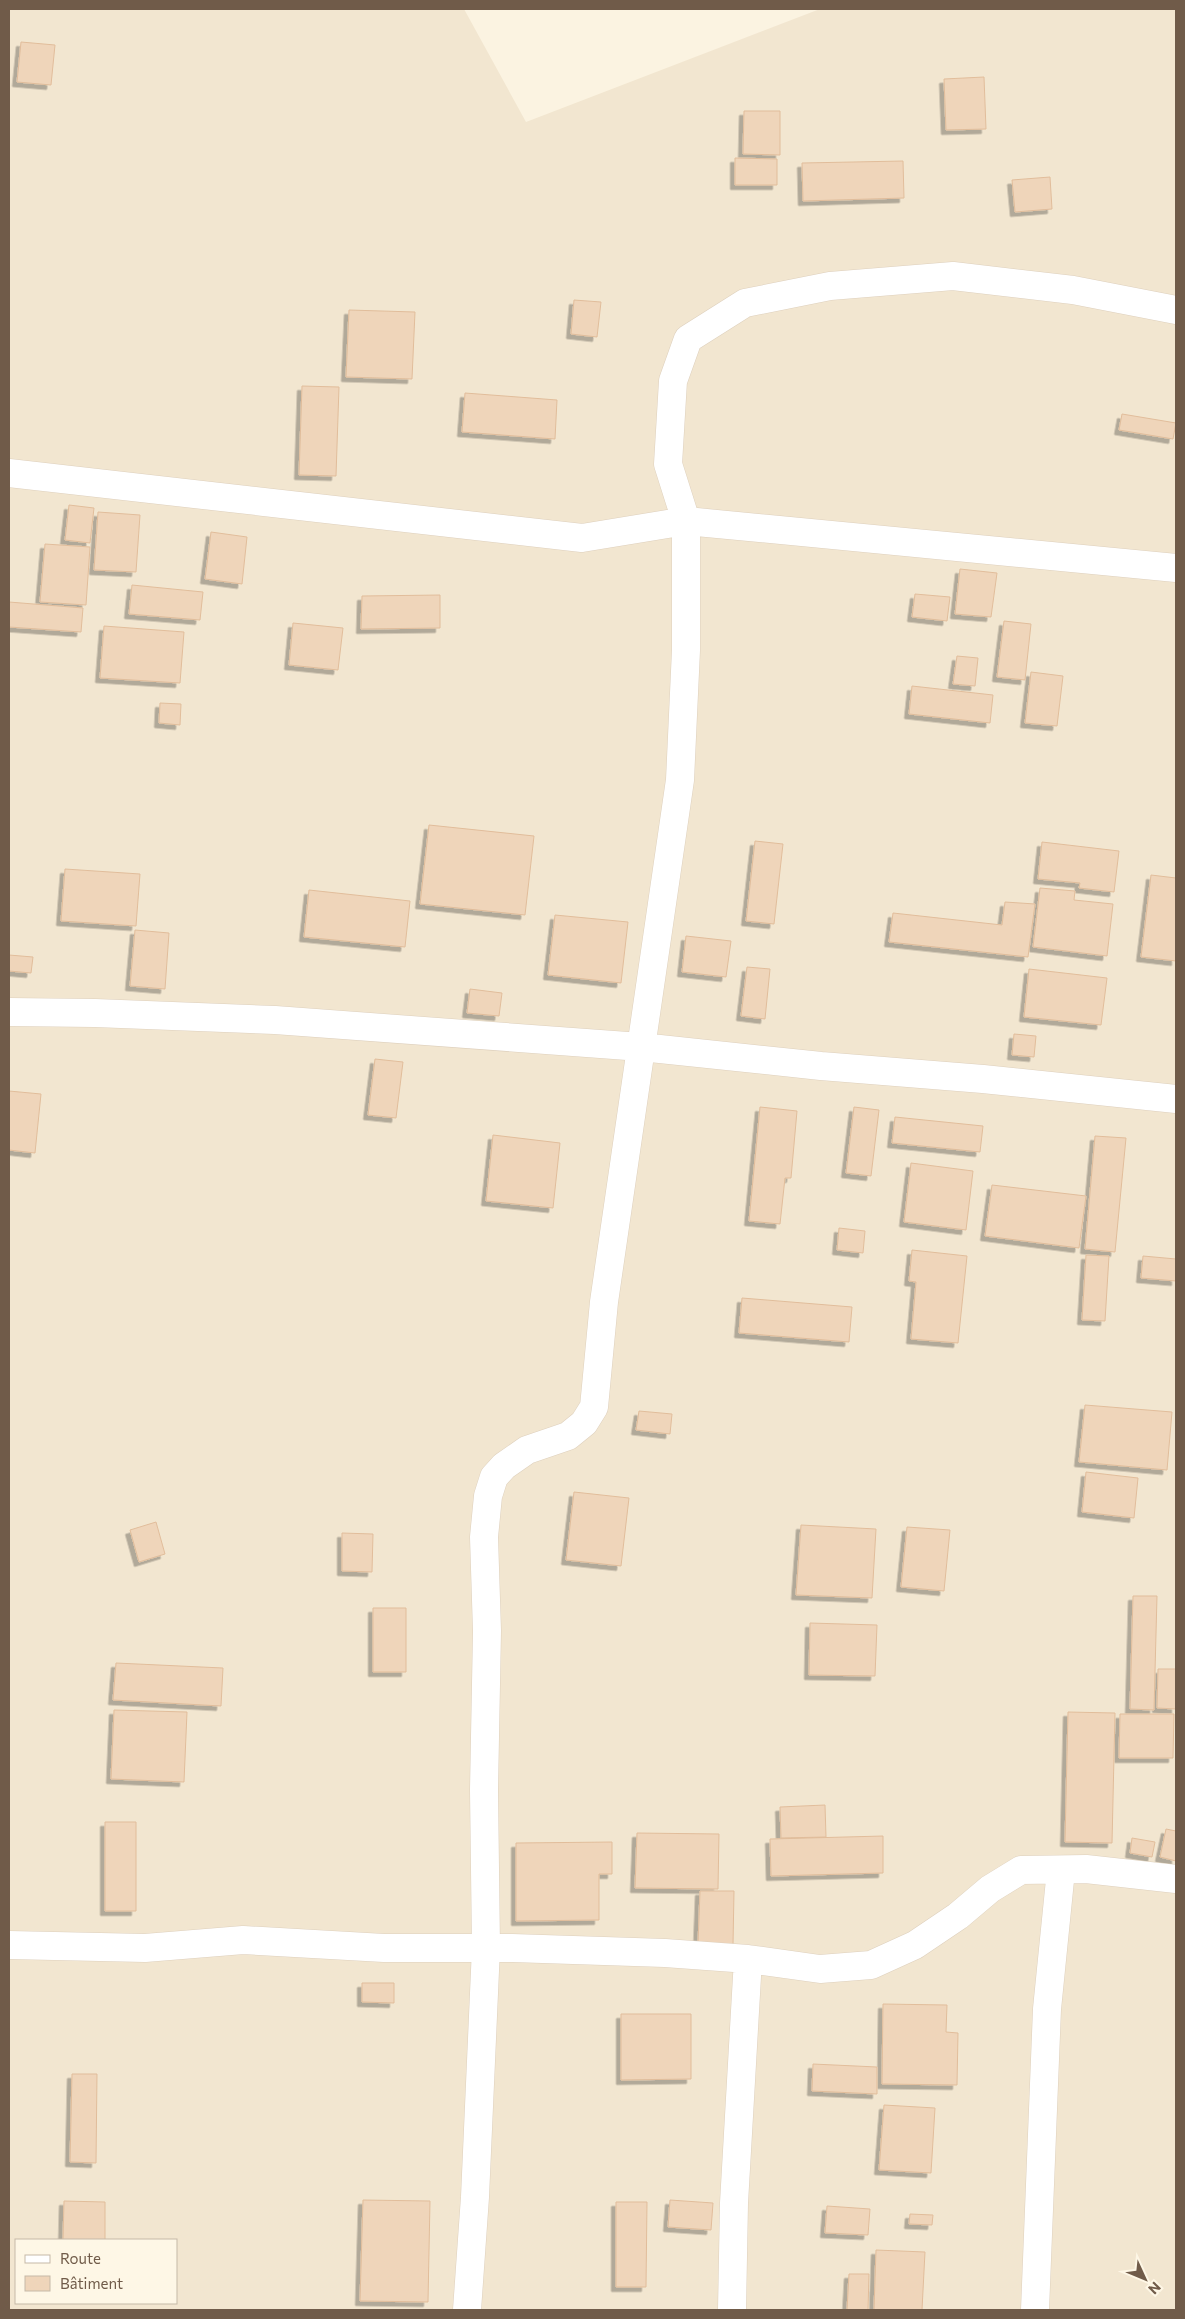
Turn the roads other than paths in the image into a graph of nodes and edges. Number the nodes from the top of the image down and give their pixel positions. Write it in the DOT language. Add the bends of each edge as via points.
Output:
graph roads {
  1 [pos="1176,310"];
  2 [pos="9,473"];
  3 [pos="686,521"];
  4 [pos="1176,568"];
  5 [pos="9,1012"];
  6 [pos="641,1047"];
  7 [pos="1176,1100"];
  8 [pos="1061,1870"];
  9 [pos="1176,1879"];
  10 [pos="9,1945"];
  11 [pos="486,1948"];
  12 [pos="748,1960"];
  13 [pos="467,2310"];
  14 [pos="732,2310"];
  15 [pos="1035,2310"];
  1 -- 3 [label="street" via="1073,290 953,276 830,286 745,303 688,339 673,381 668,464"];
  2 -- 3 [label="street" via="582,538"];
  3 -- 4 [label="street"];
  3 -- 6 [label="street" via="686,650 680,780"];
  5 -- 6 [label="street" via="275,1020"];
  6 -- 7 [label="street"];
  6 -- 11 [label="street" via="604,1302 594,1407 584,1424 568,1436 527,1450 504,1466 494,1477 488,1496 484,1537 487,1631"];
  8 -- 9 [label="street" via="1086,1869"];
  8 -- 12 [label="street" via="1021,1870 914,1945 871,1964 820,1970"];
  8 -- 15 [label="street" via="1048,2009"];
  10 -- 11 [label="street" via="145,1948 243,1940 384,1948"];
  11 -- 12 [label="street" via="665,1953"];
  11 -- 13 [label="street"];
  12 -- 14 [label="street" via="734,2203"];
}
